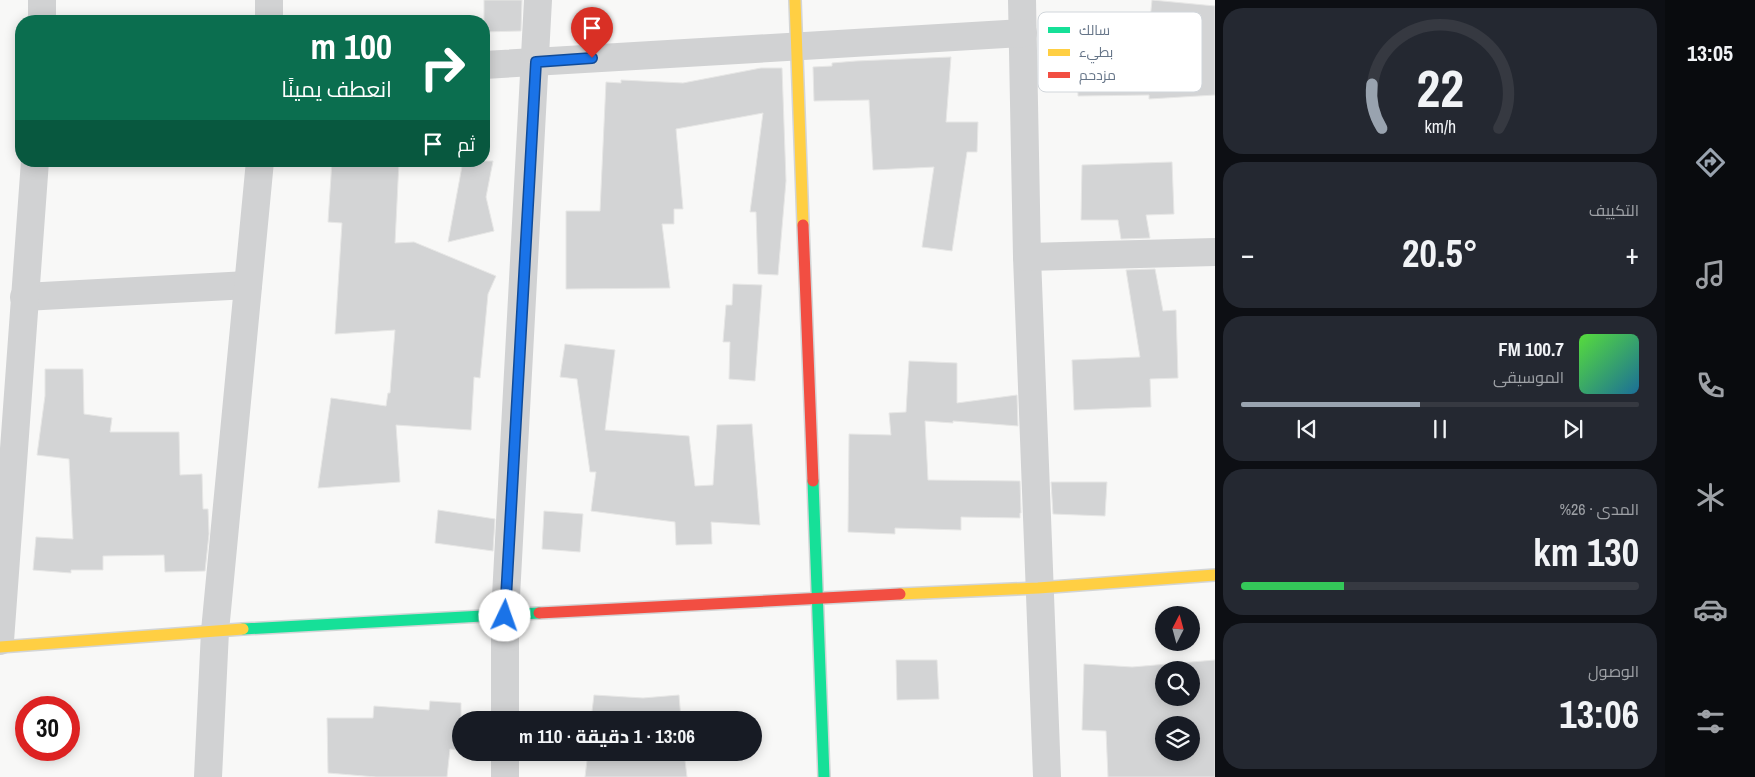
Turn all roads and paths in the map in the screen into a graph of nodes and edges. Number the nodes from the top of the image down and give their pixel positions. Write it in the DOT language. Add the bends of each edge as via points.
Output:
graph roads {
  1 [pos="42,0"];
  2 [pos="269,0"];
  3 [pos="538,0"];
  4 [pos="795,0"];
  5 [pos="1022,0"];
  6 [pos="42,15"];
  7 [pos="269,15"];
  8 [pos="1023,33"];
  9 [pos="797,46"];
  10 [pos="536,62"];
  11 [pos="490,65"];
  12 [pos="35,167"];
  13 [pos="259,167"];
  14 [pos="1215,252"];
  15 [pos="1026,256"];
  16 [pos="248,286"];
  17 [pos="24,297"];
  18 [pos="1215,575"];
  19 [pos="1038,588"];
  20 [pos="818,597"];
  21 [pos="505,616"];
  22 [pos="215,631"];
  23 [pos="0,642"];
  24 [pos="0,648"];
  25 [pos="505,711"];
  26 [pos="505,761"];
  27 [pos="208,777"];
  28 [pos="505,777"];
  29 [pos="824,777"];
  30 [pos="1047,777"];
  1 -- 6 [label="street"];
  2 -- 7 [label="street"];
  3 -- 10 [label="street"];
  4 -- 9 [label="street"];
  5 -- 8 [label="street"];
  8 -- 9 [label="street"];
  8 -- 15 [label="street"];
  9 -- 10 [label="street"];
  9 -- 20 [label="street"];
  10 -- 11 [label="street"];
  10 -- 21 [label="street"];
  12 -- 17 [label="street"];
  13 -- 16 [label="street"];
  14 -- 15 [label="street"];
  15 -- 19 [label="street"];
  16 -- 17 [label="street"];
  16 -- 22 [label="street"];
  17 -- 23 [label="street"];
  18 -- 19 [label="street"];
  19 -- 20 [label="street"];
  19 -- 30 [label="street"];
  20 -- 21 [label="street"];
  20 -- 29 [label="street"];
  21 -- 22 [label="street"];
  21 -- 25 [label="street"];
  22 -- 24 [label="street"];
  22 -- 27 [label="street"];
  26 -- 28 [label="street"];
}
